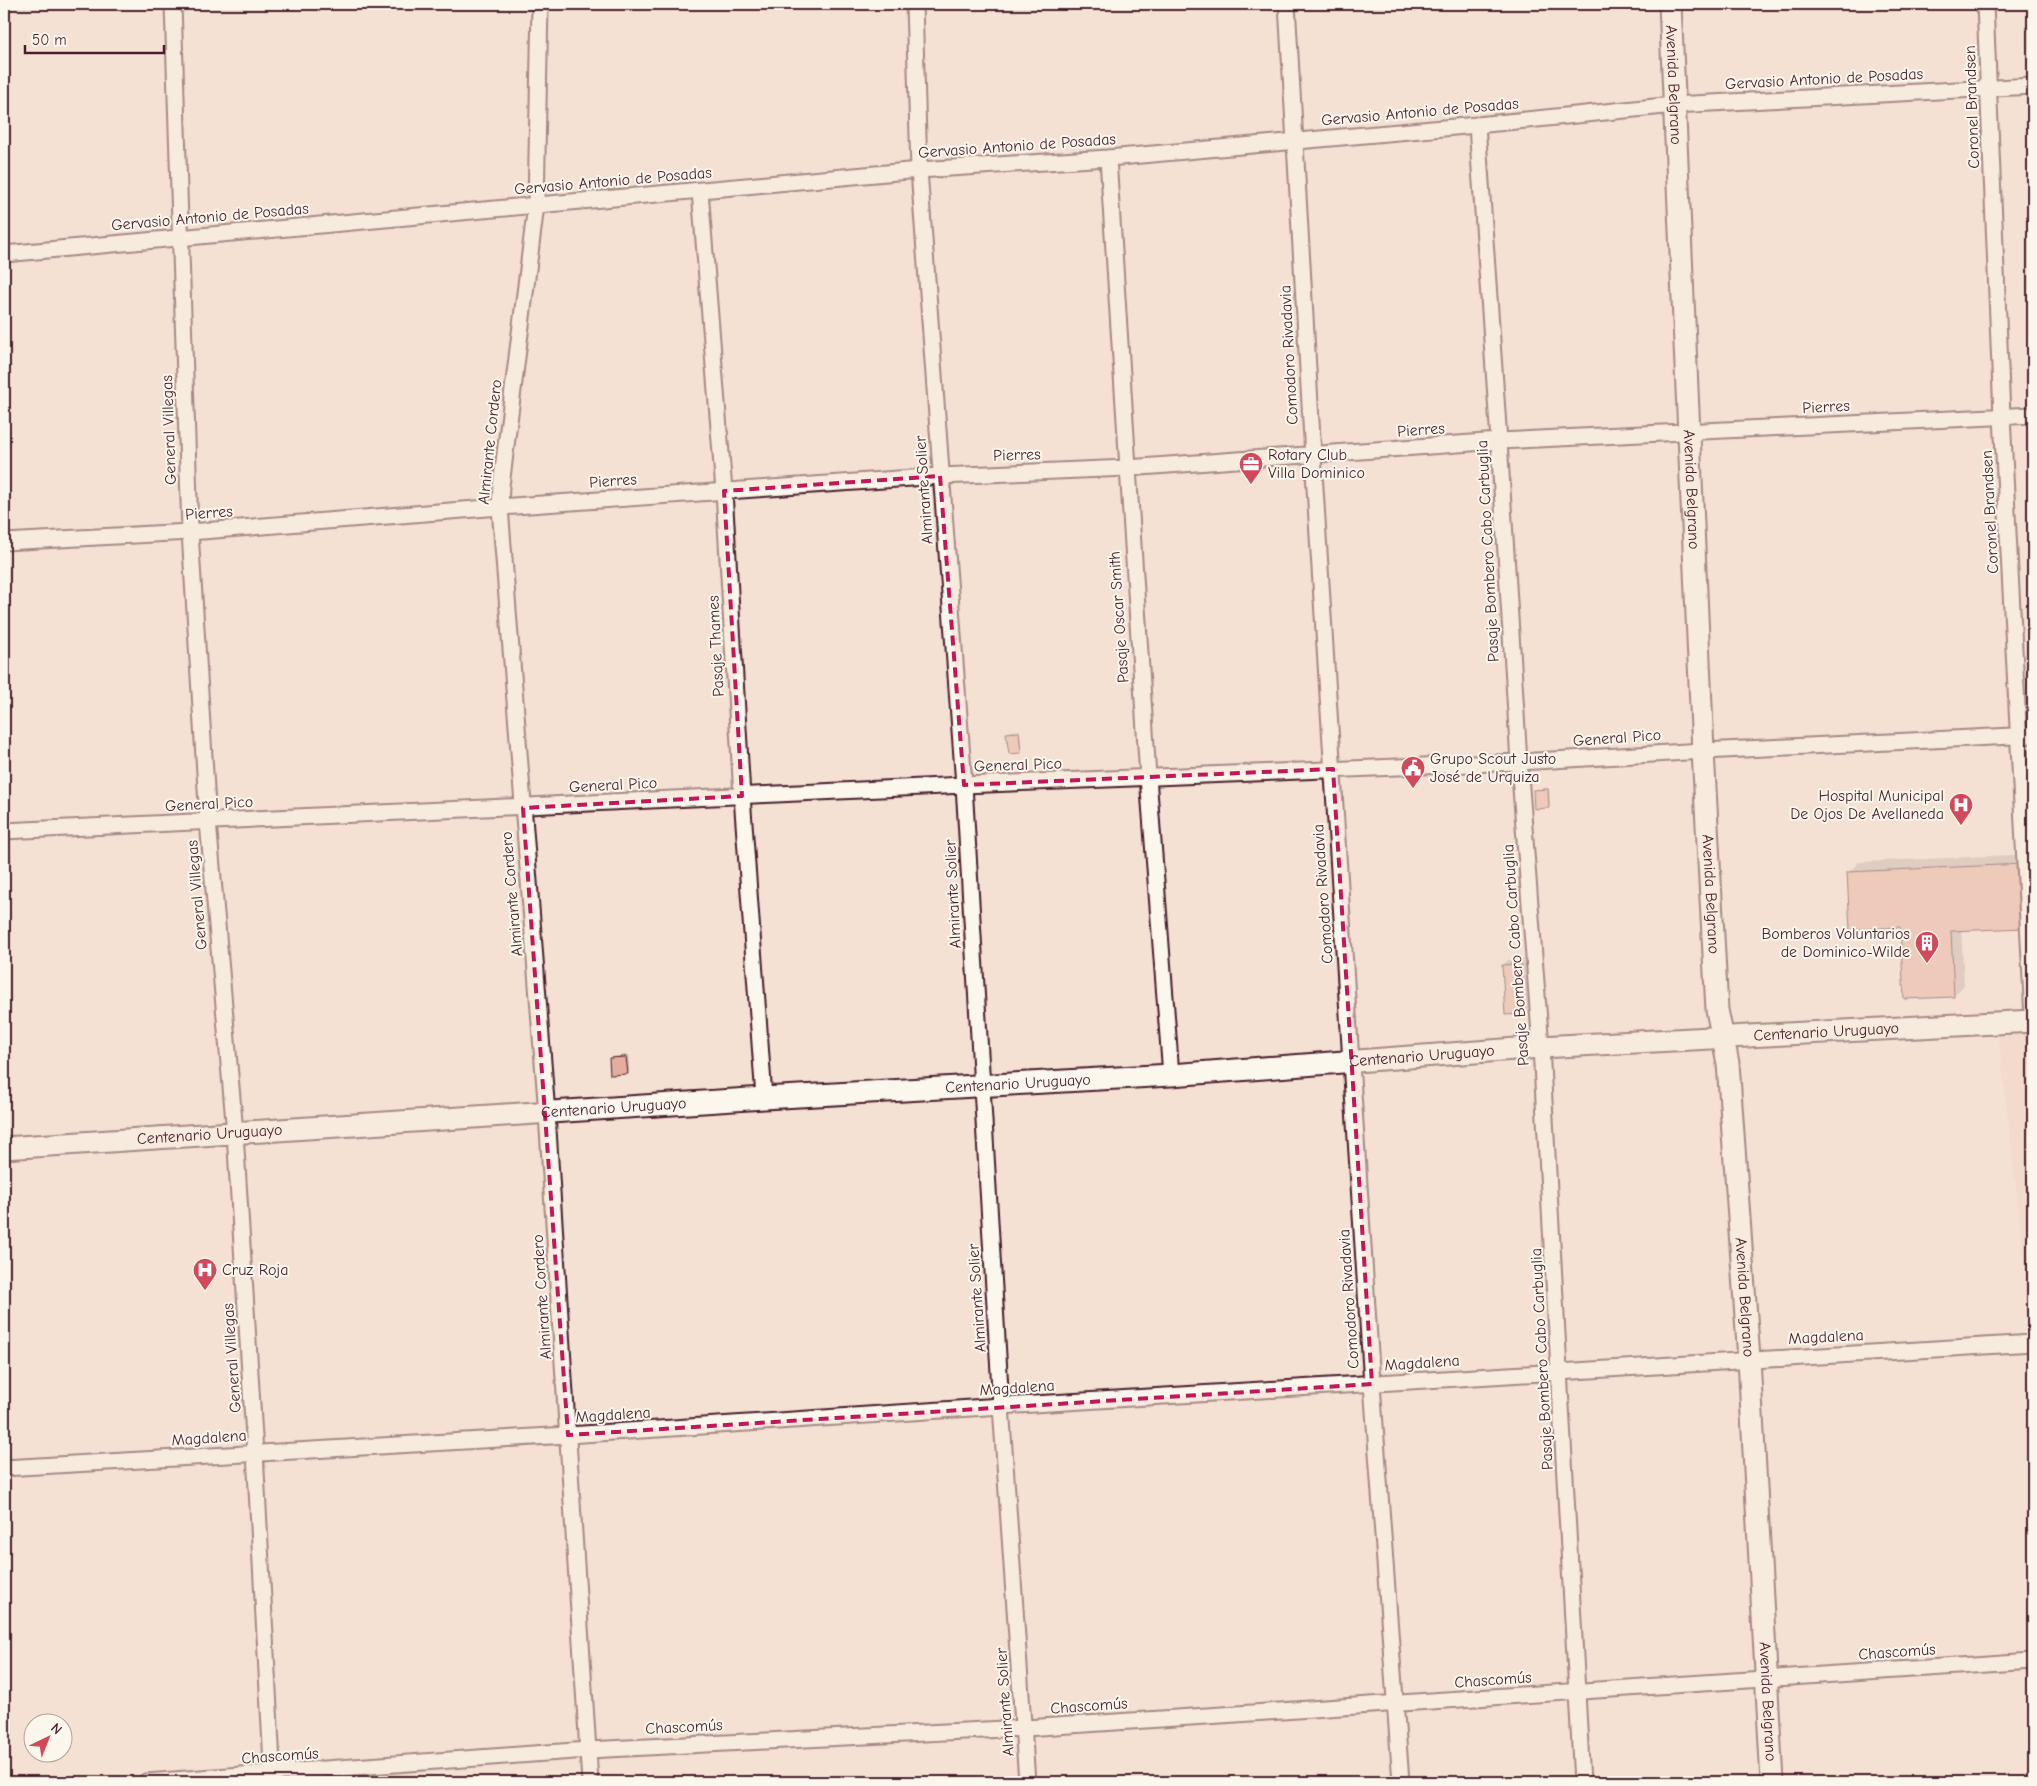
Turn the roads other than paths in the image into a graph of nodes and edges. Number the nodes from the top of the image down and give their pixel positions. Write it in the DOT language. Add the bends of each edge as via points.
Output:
graph roads {
  1 [pos="173,4"];
  2 [pos="540,4"];
  3 [pos="914,4"];
  4 [pos="1287,4"];
  5 [pos="1670,4"];
  6 [pos="1985,4"];
  7 [pos="2033,86"];
  8 [pos="1988,88"];
  9 [pos="1674,104"];
  10 [pos="1477,125"];
  11 [pos="1294,141"];
  12 [pos="1108,158"];
  13 [pos="919,170"];
  14 [pos="700,191"];
  15 [pos="536,205"];
  16 [pos="179,238"];
  17 [pos="4,254"];
  18 [pos="2033,414"];
  19 [pos="2002,416"];
  20 [pos="1689,431"];
  21 [pos="1499,441"];
  22 [pos="1312,456"];
  23 [pos="1127,468"];
  24 [pos="940,476"];
  25 [pos="724,491"];
  26 [pos="500,507"];
  27 [pos="190,532"];
  28 [pos="4,542"];
  29 [pos="2026,736"];
  30 [pos="1703,751"];
  31 [pos="1519,762"];
  32 [pos="1333,769"];
  33 [pos="1148,777"];
  34 [pos="964,785"];
  35 [pos="742,796"];
  36 [pos="523,808"];
  37 [pos="208,821"];
  38 [pos="4,831"];
  39 [pos="2033,1020"];
  40 [pos="1723,1038"];
  41 [pos="1541,1047"];
  42 [pos="1351,1062"];
  43 [pos="1171,1074"];
  44 [pos="982,1086"];
  45 [pos="764,1098"];
  46 [pos="547,1114"];
  47 [pos="235,1133"];
  48 [pos="4,1148"];
  49 [pos="2033,1343"];
  50 [pos="1749,1359"];
  51 [pos="1560,1372"];
  52 [pos="1372,1384"];
  53 [pos="1001,1406"];
  54 [pos="568,1435"];
  55 [pos="256,1453"];
  56 [pos="4,1468"];
  57 [pos="2033,1661"];
  58 [pos="1767,1678"];
  59 [pos="1576,1692"];
  60 [pos="1396,1704"];
  61 [pos="1025,1728"];
  62 [pos="588,1750"];
  63 [pos="272,1778"];
  64 [pos="146,1782"];
  65 [pos="590,1782"];
  66 [pos="1027,1782"];
  67 [pos="1401,1782"];
  68 [pos="1582,1782"];
  69 [pos="1772,1782"];
  1 -- 16 [label="street, General Villegas"];
  2 -- 15 [label="street, Almirante Cordero"];
  3 -- 13 [label="street, Almirante Solier"];
  4 -- 11 [label="street, Comodoro Rivadavia"];
  5 -- 9 [label="main road, Avenida Belgrano"];
  6 -- 8 [label="street, Coronel Brandsen"];
  7 -- 8 [label="street, Gervasio Antonio de Posadas"];
  8 -- 9 [label="street, Gervasio Antonio de Posadas"];
  8 -- 19 [label="street, Coronel Brandsen"];
  9 -- 10 [label="street, Gervasio Antonio de Posadas"];
  9 -- 20 [label="main road, Avenida Belgrano"];
  10 -- 11 [label="street, Gervasio Antonio de Posadas"];
  10 -- 21 [label="street, Pasaje Bombero Cabo Carbuglia"];
  11 -- 12 [label="street, Gervasio Antonio de Posadas"];
  11 -- 22 [label="street, Comodoro Rivadavia"];
  12 -- 13 [label="street, Gervasio Antonio de Posadas"];
  12 -- 23 [label="street, Pasaje Oscar Smith"];
  13 -- 14 [label="street, Gervasio Antonio de Posadas"];
  13 -- 24 [label="street, Almirante Solier"];
  14 -- 15 [label="street, Gervasio Antonio de Posadas"];
  14 -- 25 [label="street, Pasaje Thames"];
  15 -- 16 [label="street, Gervasio Antonio de Posadas"];
  15 -- 26 [label="street, Almirante Cordero"];
  16 -- 17 [label="street, Gervasio Antonio de Posadas"];
  16 -- 27 [label="street, General Villegas"];
  18 -- 19 [label="street, Pierres"];
  19 -- 20 [label="street, Pierres"];
  19 -- 29 [label="street, Coronel Brandsen"];
  20 -- 21 [label="street, Pierres"];
  20 -- 30 [label="main road, Avenida Belgrano"];
  21 -- 22 [label="street, Pierres"];
  21 -- 31 [label="street, Pasaje Bombero Cabo Carbuglia"];
  22 -- 23 [label="street, Pierres"];
  22 -- 32 [label="street, Comodoro Rivadavia"];
  23 -- 24 [label="street, Pierres"];
  23 -- 33 [label="street, Pasaje Oscar Smith"];
  24 -- 25 [label="street, Pierres"];
  24 -- 34 [label="street, Almirante Solier"];
  25 -- 26 [label="street, Pierres"];
  25 -- 35 [label="street, Pasaje Thames"];
  26 -- 27 [label="street, Pierres"];
  26 -- 36 [label="street, Almirante Cordero"];
  27 -- 28 [label="street, Pierres"];
  27 -- 37 [label="street, General Villegas"];
  29 -- 30 [label="street, General Pico"];
  29 -- 39 [label="street, Coronel Brandsen"];
  30 -- 31 [label="street, General Pico"];
  30 -- 40 [label="main road, Avenida Belgrano" via="1717,1010"];
  31 -- 32 [label="street, General Pico"];
  31 -- 41 [label="street, Pasaje Bombero Cabo Carbuglia"];
  32 -- 33 [label="street, General Pico"];
  32 -- 42 [label="street, Comodoro Rivadavia"];
  33 -- 34 [label="street, General Pico"];
  33 -- 43 [label="street, Pasaje Oscar Smith"];
  34 -- 35 [label="street, General Pico"];
  34 -- 44 [label="street, Almirante Solier"];
  35 -- 36 [label="street, General Pico"];
  35 -- 45 [label="street, Pasaje Thames"];
  36 -- 37 [label="street, General Pico"];
  36 -- 46 [label="street, Almirante Cordero"];
  37 -- 38 [label="street, General Pico"];
  37 -- 47 [label="street, General Villegas"];
  39 -- 40 [label="main road, Centenario Uruguayo"];
  40 -- 41 [label="main road, Centenario Uruguayo"];
  40 -- 50 [label="main road, Avenida Belgrano" via="1728,1063"];
  41 -- 42 [label="main road, Centenario Uruguayo"];
  41 -- 51 [label="street, Pasaje Bombero Cabo Carbuglia"];
  42 -- 43 [label="main road, Centenario Uruguayo"];
  42 -- 52 [label="street, Comodoro Rivadavia"];
  43 -- 44 [label="main road, Centenario Uruguayo"];
  44 -- 45 [label="main road, Centenario Uruguayo"];
  44 -- 53 [label="street, Almirante Solier"];
  45 -- 46 [label="main road, Centenario Uruguayo"];
  46 -- 47 [label="main road, Centenario Uruguayo"];
  46 -- 54 [label="street, Almirante Cordero"];
  47 -- 48 [label="main road, Centenario Uruguayo"];
  47 -- 55 [label="street, General Villegas"];
  49 -- 50 [label="street, Magdalena"];
  50 -- 51 [label="street, Magdalena"];
  50 -- 58 [label="main road, Avenida Belgrano"];
  51 -- 52 [label="street, Magdalena"];
  51 -- 59 [label="street, Pasaje Bombero Cabo Carbuglia"];
  52 -- 53 [label="street, Magdalena"];
  52 -- 60 [label="street, Comodoro Rivadavia"];
  53 -- 54 [label="street, Magdalena"];
  53 -- 61 [label="street, Almirante Solier"];
  54 -- 55 [label="street, Magdalena"];
  54 -- 62 [label="street, Almirante Cordero"];
  55 -- 56 [label="street, Magdalena"];
  55 -- 63 [label="street, General Villegas"];
  57 -- 58 [label="street, Chascomús"];
  58 -- 59 [label="street, Chascomús"];
  58 -- 69 [label="main road, Avenida Belgrano"];
  59 -- 60 [label="street, Chascomús"];
  59 -- 68 [label="street, Pasaje Bombero Cabo Carbuglia"];
  60 -- 61 [label="street, Chascomús"];
  60 -- 67 [label="street, Comodoro Rivadavia"];
  61 -- 62 [label="street, Chascomús"];
  61 -- 66 [label="street, Almirante Solier"];
  62 -- 63 [label="street, Chascomús"];
  62 -- 65 [label="street, Almirante Cordero"];
  63 -- 64 [label="street, Chascomús"];
}
